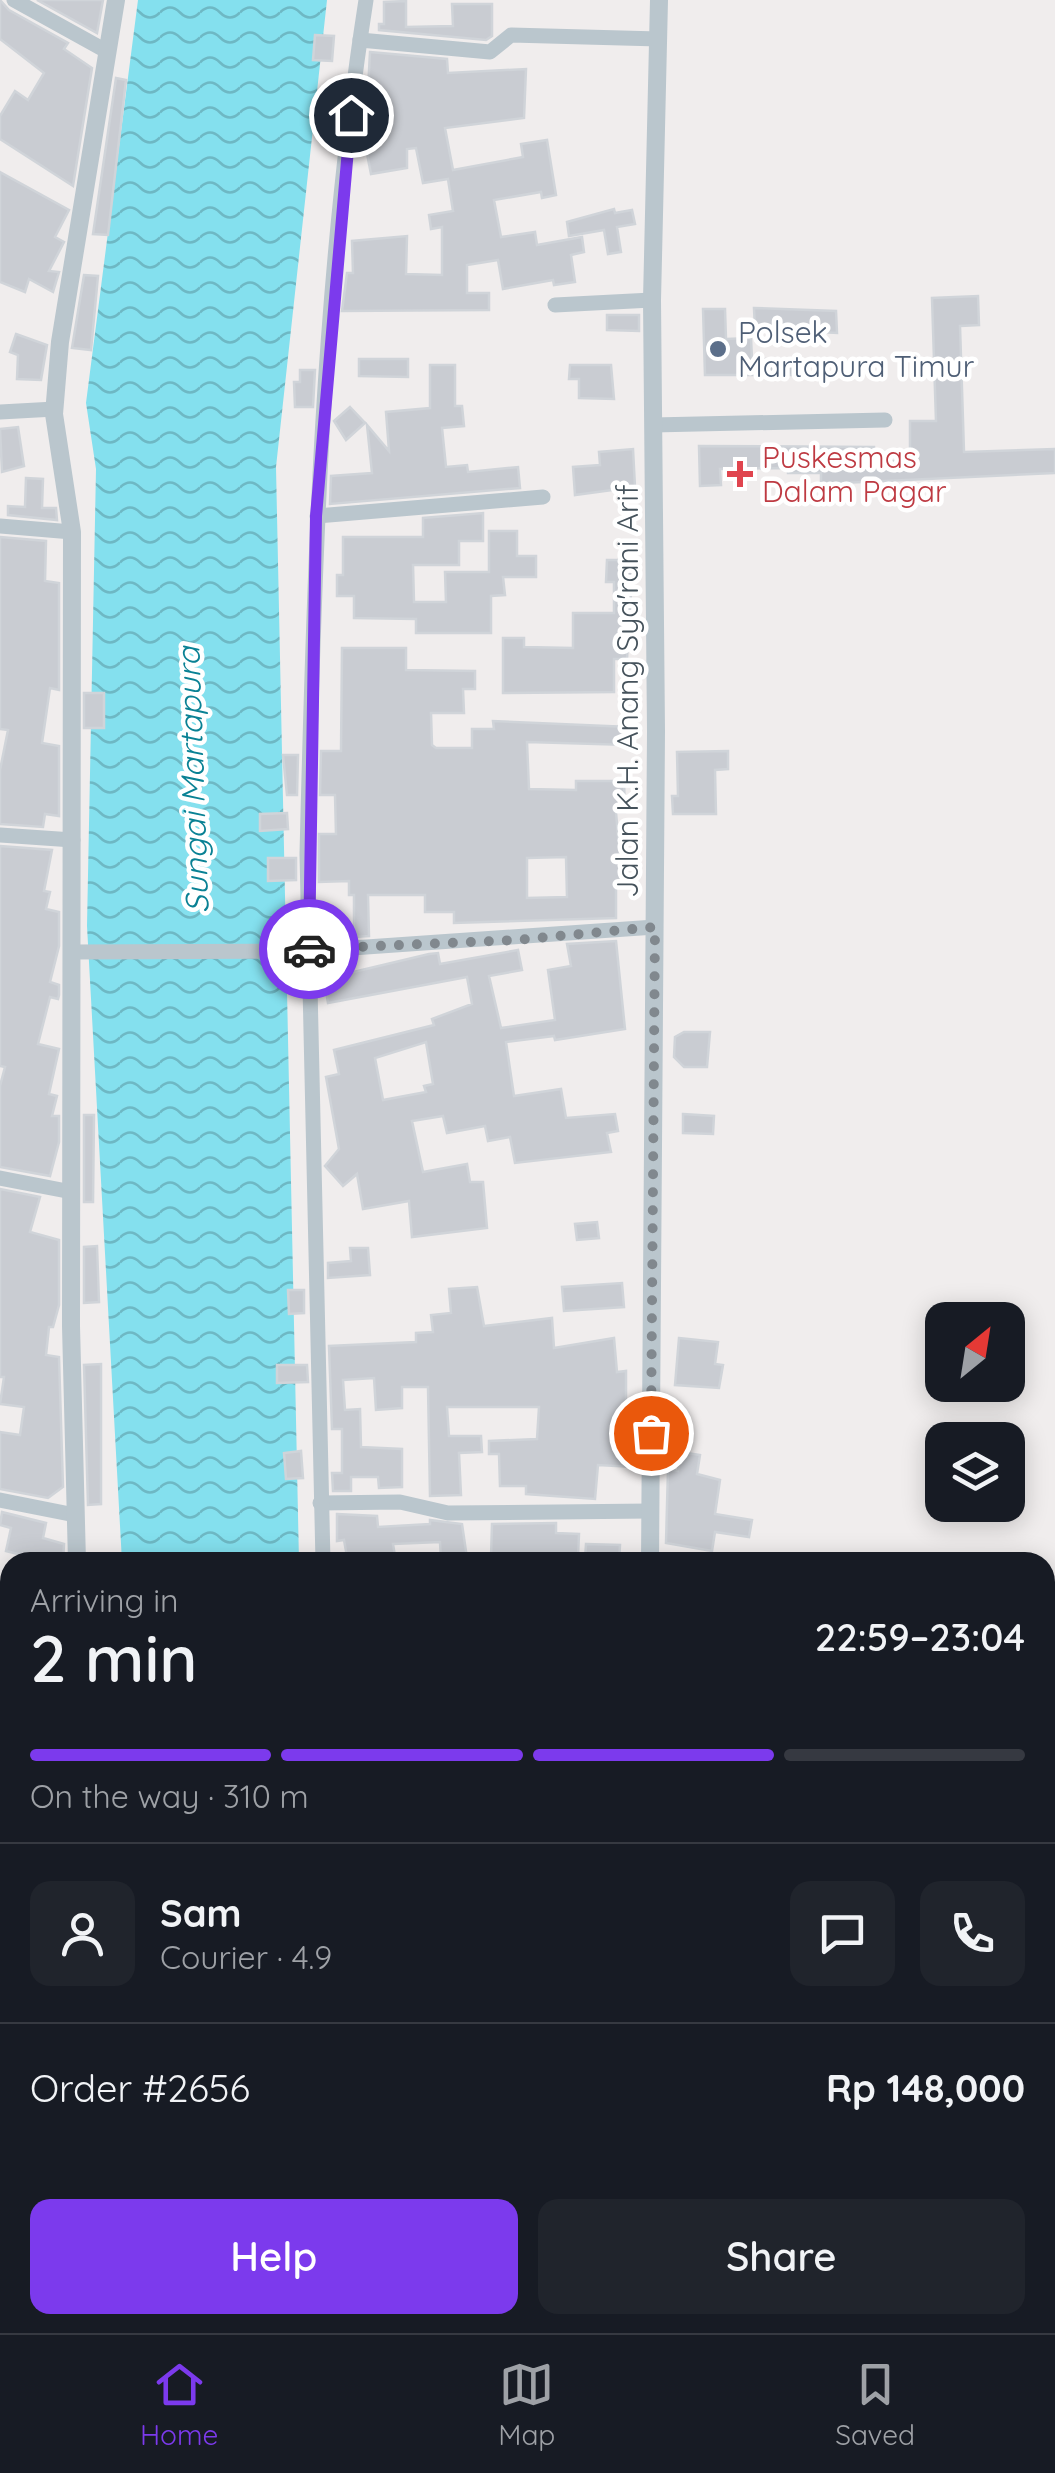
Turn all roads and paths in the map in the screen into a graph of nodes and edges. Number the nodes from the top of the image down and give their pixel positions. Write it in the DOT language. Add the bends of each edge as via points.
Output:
graph roads {
  1 [pos="14,0"];
  2 [pos="116,0"];
  3 [pos="366,0"];
  4 [pos="659,0"];
  5 [pos="659,39"];
  6 [pos="360,40"];
  7 [pos="108,52"];
  8 [pos="652,300"];
  9 [pos="555,306"];
  10 [pos="0,412"];
  11 [pos="54,412"];
  12 [pos="885,420"];
  13 [pos="654,424"];
  14 [pos="543,497"];
  15 [pos="316,516"];
  16 [pos="0,526"];
  17 [pos="72,532"];
  18 [pos="0,835"];
  19 [pos="73,840"];
  20 [pos="655,927"];
  21 [pos="79,952"];
  22 [pos="309,952"];
  23 [pos="0,1178"];
  24 [pos="72,1192"];
  25 [pos="0,1500"];
  26 [pos="320,1504"];
  27 [pos="650,1511"];
  28 [pos="74,1515"];
  29 [pos="76,1552"];
  30 [pos="322,1552"];
  31 [pos="650,1552"];
  1 -- 7 [label="street"];
  2 -- 7 [label="street"];
  3 -- 6 [label="street"];
  4 -- 5 [label="street, Jalan K.H. Anang Sya'rani Arif"];
  5 -- 6 [label="street" via="511,35 494,52"];
  5 -- 8 [label="street, Jalan K.H. Anang Sya'rani Arif"];
  6 -- 15 [label="street"];
  7 -- 11 [label="street"];
  8 -- 9 [label="street"];
  8 -- 13 [label="street, Jalan K.H. Anang Sya'rani Arif"];
  10 -- 11 [label="street"];
  11 -- 17 [label="street"];
  12 -- 13 [label="street"];
  13 -- 20 [label="street, Jalan K.H. Anang Sya'rani Arif"];
  14 -- 15 [label="street"];
  15 -- 22 [label="street"];
  16 -- 17 [label="street"];
  17 -- 19 [label="street"];
  18 -- 19 [label="street"];
  19 -- 21 [label="street"];
  20 -- 22 [label="street"];
  20 -- 27 [label="street, Jalan K.H. Anang Sya'rani Arif"];
  21 -- 22 [label="street"];
  21 -- 24 [label="street"];
  22 -- 26 [label="street"];
  23 -- 24 [label="street"];
  24 -- 28 [label="street"];
  25 -- 28 [label="street"];
  26 -- 27 [label="street" via="400,1502 448,1514"];
  26 -- 30 [label="street"];
  27 -- 31 [label="street, Jalan K.H. Anang Sya'rani Arif"];
  28 -- 29 [label="street"];
}
